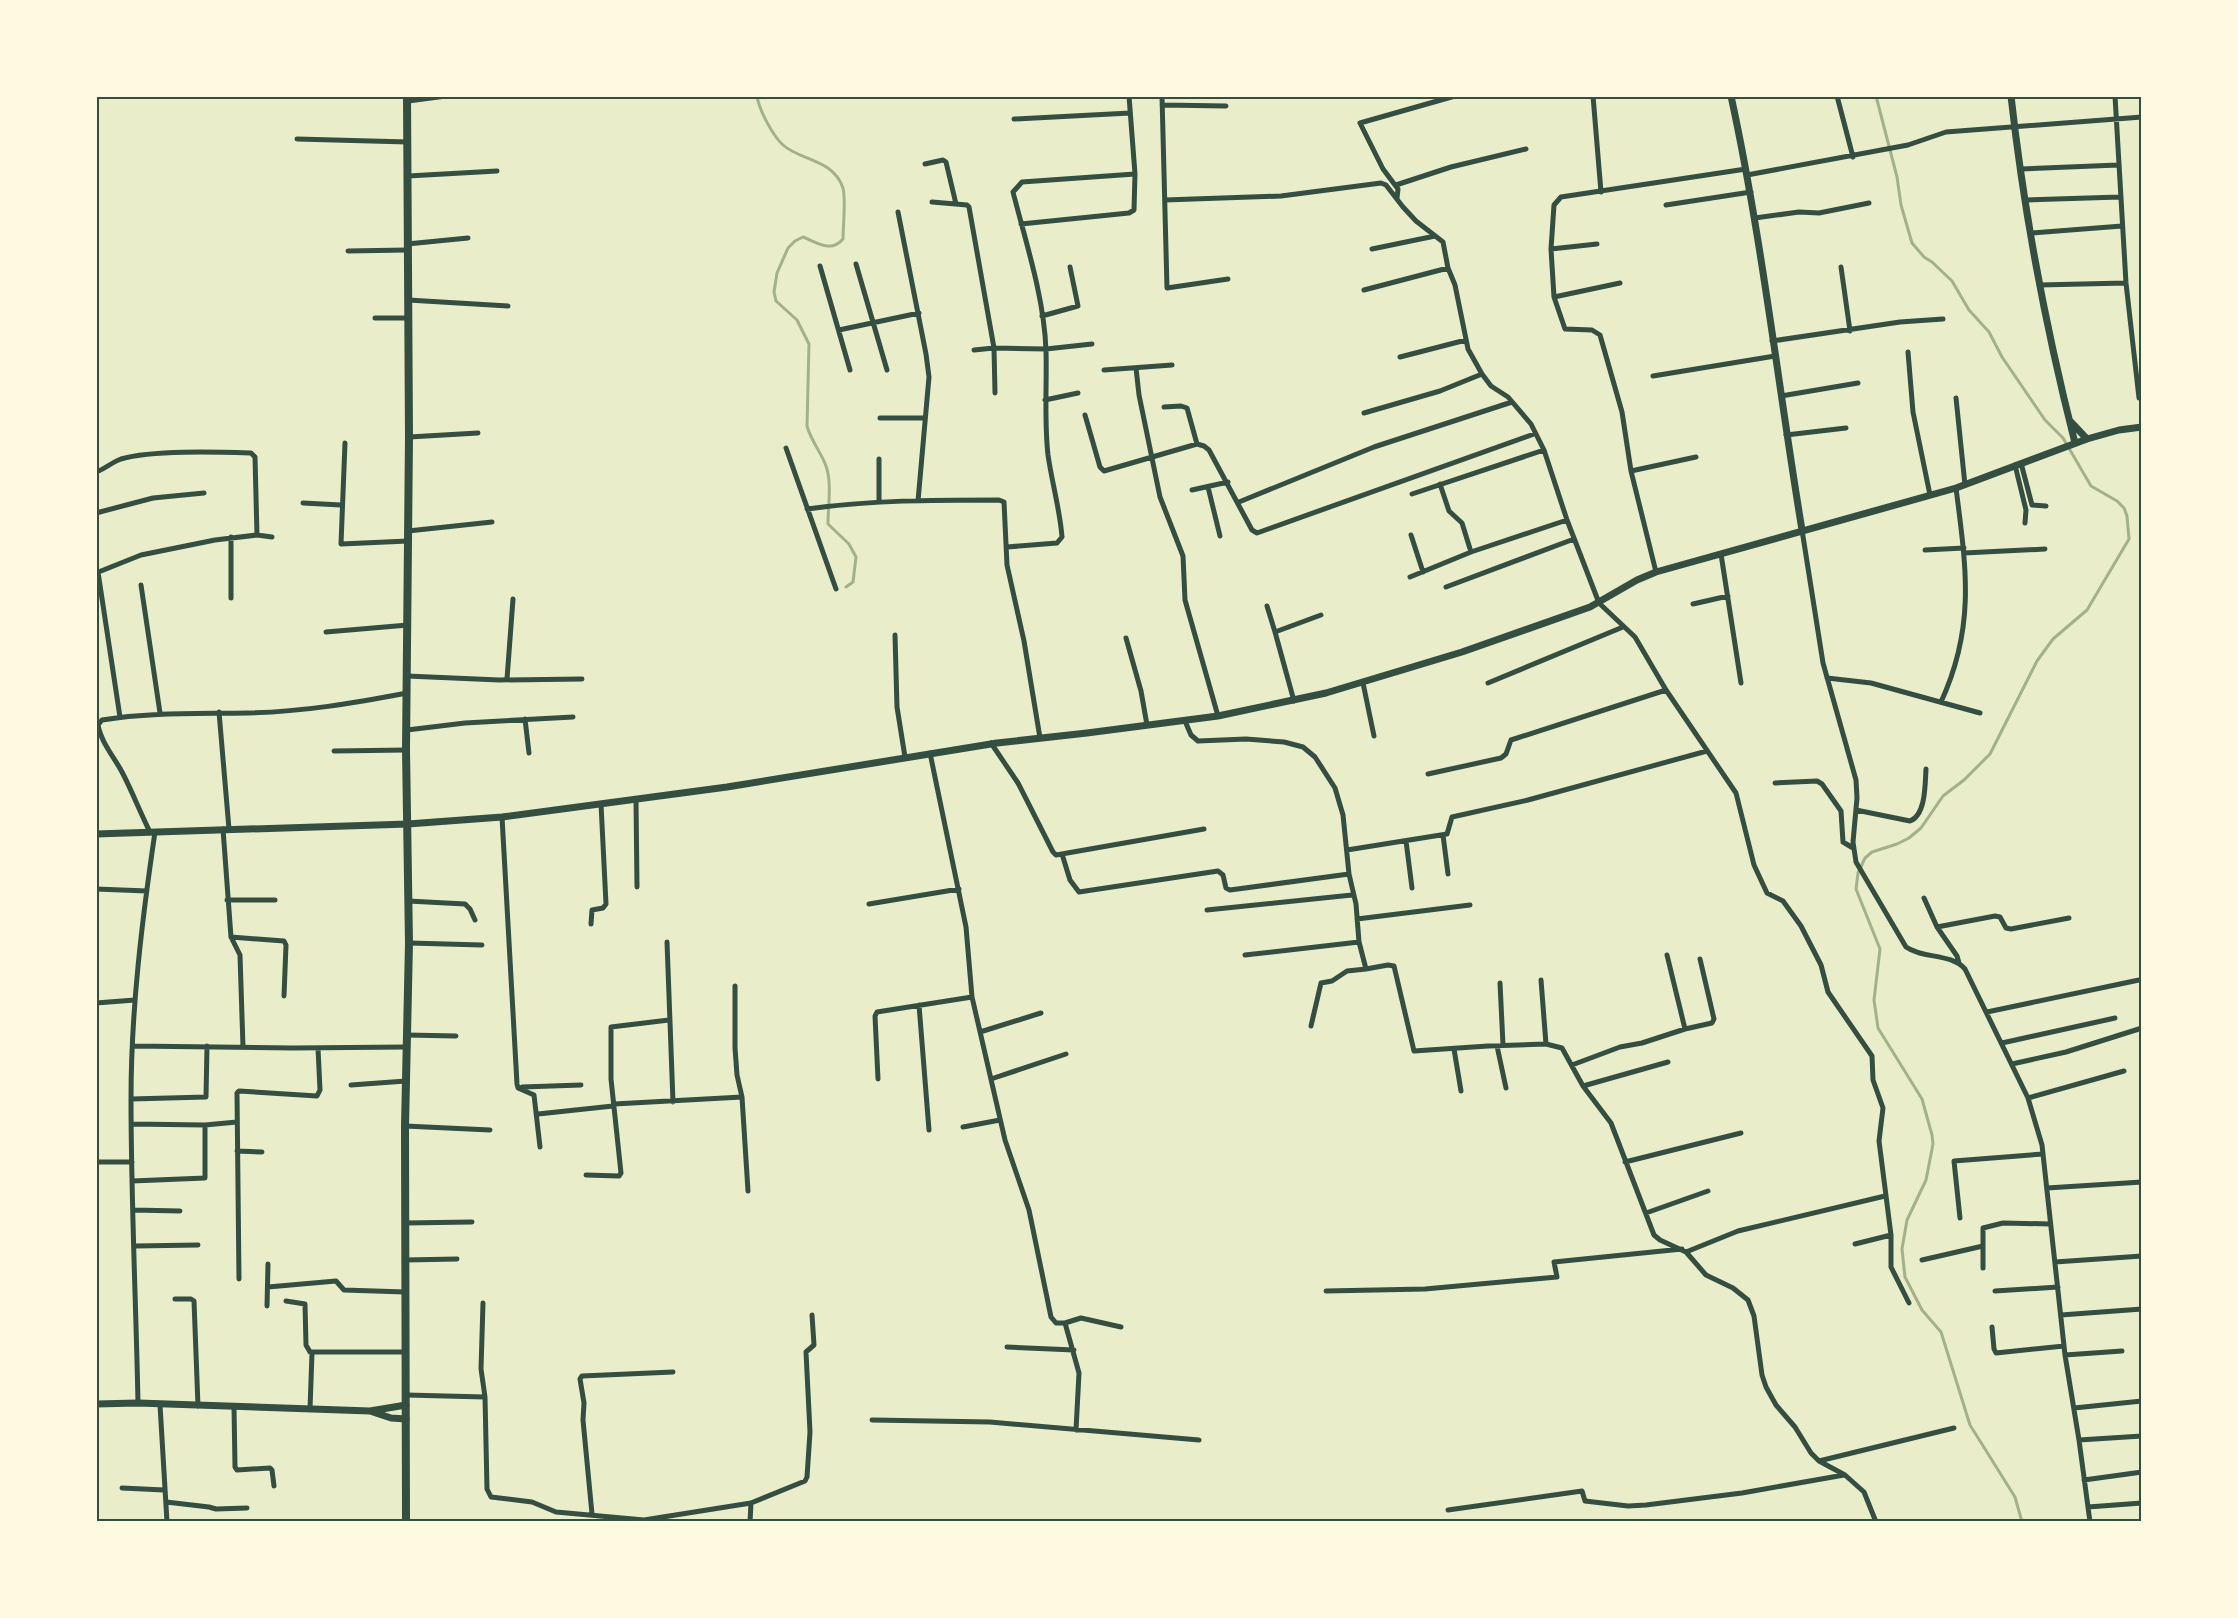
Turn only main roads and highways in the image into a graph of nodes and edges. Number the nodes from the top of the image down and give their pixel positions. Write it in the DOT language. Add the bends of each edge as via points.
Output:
graph roads {
  1 [pos="407,98"];
  2 [pos="406,1522"];
  1 -- 2 [label="main road"];
}
